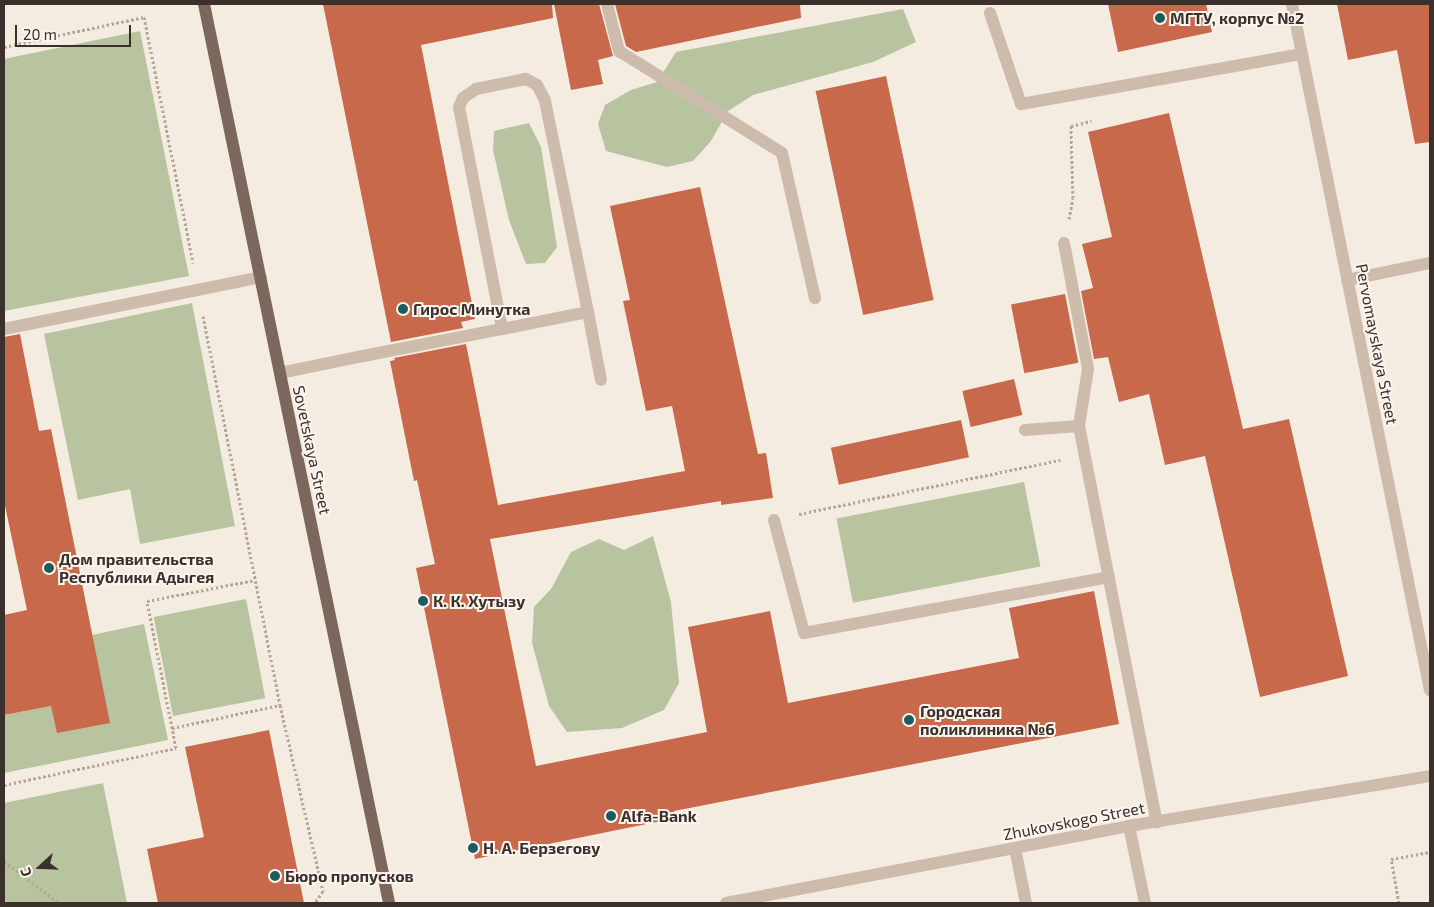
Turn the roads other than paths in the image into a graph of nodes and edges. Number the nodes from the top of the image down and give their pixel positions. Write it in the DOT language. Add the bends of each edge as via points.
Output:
graph roads {
  1 [pos="204,4"];
  2 [pos="607,4"];
  3 [pos="1292,4"];
  4 [pos="990,13"];
  5 [pos="1302,54"];
  6 [pos="1064,243"];
  7 [pos="1430,263"];
  8 [pos="261,277"];
  9 [pos="1347,280"];
  10 [pos="815,298"];
  11 [pos="588,312"];
  12 [pos="4,329"];
  13 [pos="502,329"];
  14 [pos="280,373"];
  15 [pos="601,380"];
  16 [pos="1079,426"];
  17 [pos="1024,430"];
  18 [pos="774,520"];
  19 [pos="1109,577"];
  20 [pos="1430,690"];
  21 [pos="1430,776"];
  22 [pos="1157,822"];
  23 [pos="1129,826"];
  24 [pos="1015,848"];
  25 [pos="734,902"];
  26 [pos="389,903"];
  27 [pos="1026,903"];
  28 [pos="1145,903"];
  1 -- 8 [label="main road, Sovetskaya Street"];
  2 -- 10 [label="street" via="619,51 782,153"];
  3 -- 5 [label="street, Pervomayskaya Street"];
  4 -- 5 [label="street" via="1021,104"];
  5 -- 9 [label="street, Pervomayskaya Street"];
  6 -- 16 [label="street" via="1088,369"];
  7 -- 9 [label="street"];
  8 -- 12 [label="street"];
  8 -- 14 [label="main road, Sovetskaya Street"];
  9 -- 20 [label="street, Pervomayskaya Street"];
  11 -- 13 [label="street"];
  11 -- 13 [label="street" via="545,100 537,85 526,79 476,89 463,98 459,106"];
  11 -- 15 [label="street"];
  13 -- 14 [label="street"];
  14 -- 26 [label="main road, Sovetskaya Street"];
  16 -- 17 [label="street"];
  16 -- 19 [label="street"];
  18 -- 19 [label="street" via="804,633"];
  19 -- 22 [label="street"];
  21 -- 22 [label="street, Zhukovskogo Street"];
  22 -- 23 [label="street, Zhukovskogo Street"];
  23 -- 24 [label="street, Zhukovskogo Street"];
  23 -- 28 [label="street"];
  24 -- 25 [label="street, Zhukovskogo Street"];
  24 -- 27 [label="street"];
}
